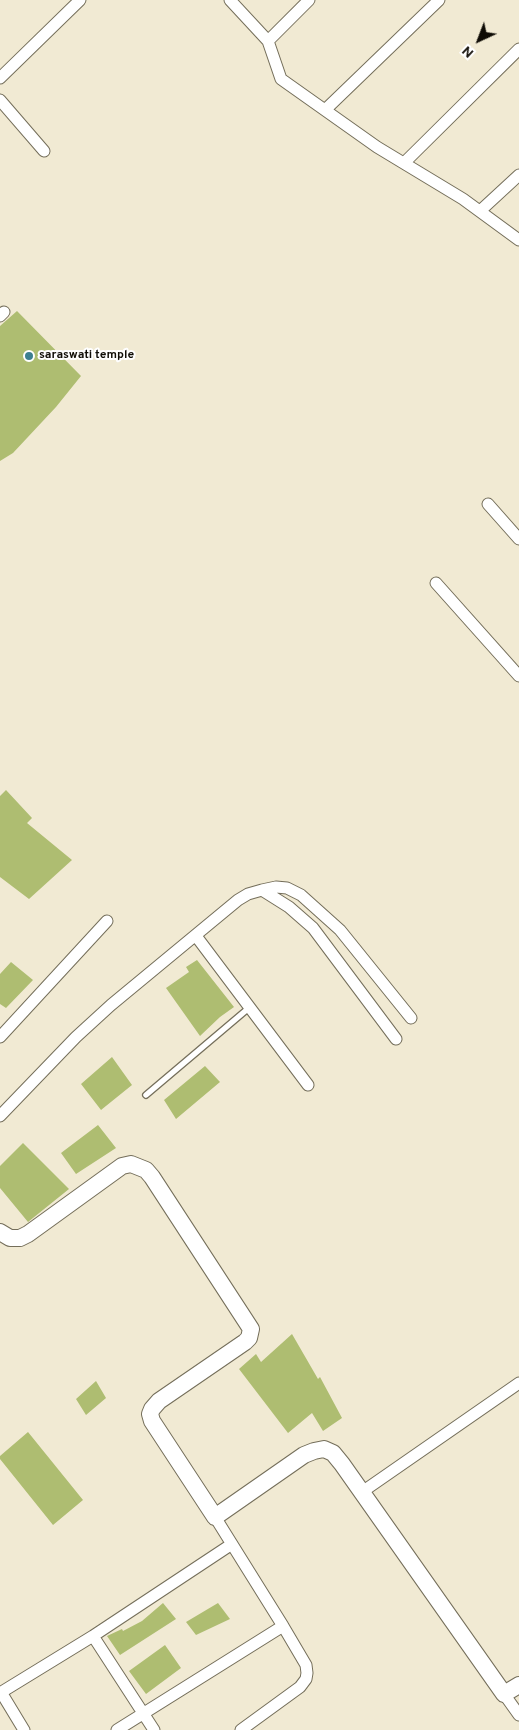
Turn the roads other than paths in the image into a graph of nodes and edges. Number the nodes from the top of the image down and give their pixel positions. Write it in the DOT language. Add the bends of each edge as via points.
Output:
graph roads {
  1 [pos="80,0"];
  2 [pos="230,0"];
  3 [pos="309,0"];
  4 [pos="439,0"];
  5 [pos="268,41"];
  6 [pos="519,49"];
  7 [pos="0,78"];
  8 [pos="0,100"];
  9 [pos="326,110"];
  10 [pos="44,151"];
  11 [pos="404,163"];
  12 [pos="519,175"];
  13 [pos="480,212"];
  14 [pos="519,240"];
  15 [pos="488,504"];
  16 [pos="519,539"];
  17 [pos="436,583"];
  18 [pos="519,676"];
  19 [pos="262,890"];
  20 [pos="106,921"];
  21 [pos="196,936"];
  22 [pos="250,1007"];
  23 [pos="411,1018"];
  24 [pos="0,1037"];
  25 [pos="396,1039"];
  26 [pos="308,1085"];
  27 [pos="146,1095"];
  28 [pos="0,1116"];
  29 [pos="0,1232"];
  30 [pos="519,1383"];
  31 [pos="362,1492"];
  32 [pos="215,1516"];
  33 [pos="232,1544"];
  34 [pos="283,1626"];
  35 [pos="93,1636"];
  36 [pos="519,1685"];
  37 [pos="1,1692"];
  38 [pos="504,1694"];
  39 [pos="144,1713"];
  40 [pos="519,1715"];
  41 [pos="24,1730"];
  42 [pos="116,1730"];
  43 [pos="154,1730"];
  44 [pos="240,1730"];
  1 -- 7 [label="street"];
  2 -- 5 [label="street"];
  3 -- 5 [label="street"];
  4 -- 9 [label="street"];
  5 -- 9 [label="street" via="281,79"];
  6 -- 11 [label="street"];
  8 -- 10 [label="street"];
  9 -- 11 [label="street"];
  11 -- 13 [label="street"];
  12 -- 13 [label="street"];
  13 -- 14 [label="street"];
  15 -- 16 [label="street"];
  17 -- 18 [label="street"];
  19 -- 21 [label="street" via="238,900"];
  19 -- 23 [label="street" via="287,888 300,895 340,930"];
  19 -- 25 [label="street" via="313,928"];
  20 -- 24 [label="street"];
  21 -- 22 [label="street"];
  21 -- 28 [label="street" via="76,1037"];
  22 -- 26 [label="street"];
  22 -- 27 [label="lane"];
  29 -- 32 [label="street" via="10,1238 28,1234 122,1166 139,1166 152,1177 251,1329 246,1342 159,1401 150,1414"];
  30 -- 31 [label="street"];
  31 -- 32 [label="street" via="333,1454 324,1449 304,1456"];
  31 -- 38 [label="street"];
  32 -- 33 [label="street"];
  33 -- 34 [label="street"];
  33 -- 35 [label="street"];
  34 -- 39 [label="street"];
  34 -- 44 [label="street" via="306,1665 306,1679 290,1695"];
  35 -- 37 [label="street"];
  35 -- 39 [label="street"];
  36 -- 38 [label="street"];
  37 -- 41 [label="street"];
  38 -- 40 [label="street"];
  39 -- 42 [label="street"];
  39 -- 43 [label="street"];
}
